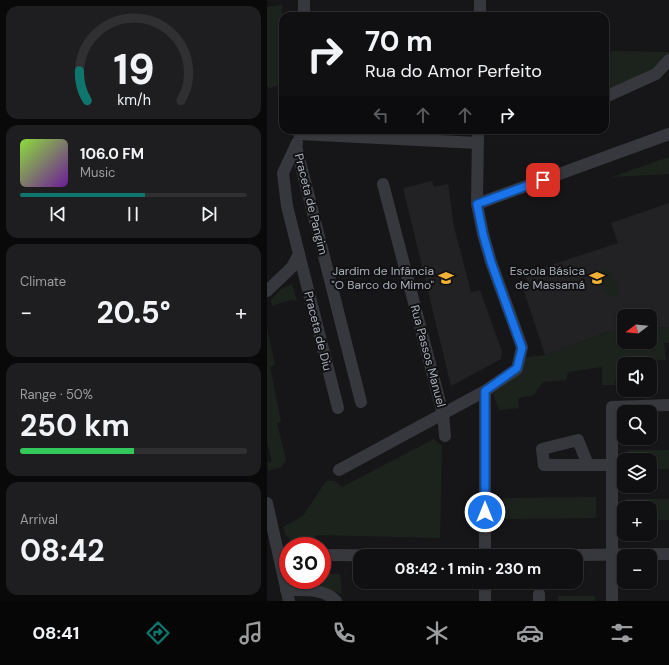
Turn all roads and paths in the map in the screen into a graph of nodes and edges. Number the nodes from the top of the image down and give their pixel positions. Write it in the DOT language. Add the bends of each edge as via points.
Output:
graph roads {
  1 [pos="304,0"];
  2 [pos="480,0"];
  3 [pos="304,12"];
  4 [pos="480,12"];
  5 [pos="669,60"];
  6 [pos="609,95"];
  7 [pos="299,134"];
  8 [pos="332,134"];
  9 [pos="478,134"];
  10 [pos="669,134"];
  11 [pos="478,143"];
  12 [pos="296,146"];
  13 [pos="383,184"];
  14 [pos="477,204"];
  15 [pos="299,254"];
  16 [pos="267,291"];
  17 [pos="485,391"];
  18 [pos="361,402"];
  19 [pos="669,405"];
  20 [pos="338,408"];
  21 [pos="443,414"];
  22 [pos="445,436"];
  23 [pos="588,465"];
  24 [pos="612,465"];
  25 [pos="339,470"];
  26 [pos="267,503"];
  27 [pos="279,542"];
  28 [pos="485,549"];
  29 [pos="583,554"];
  30 [pos="612,554"];
  31 [pos="669,554"];
  32 [pos="331,555"];
  33 [pos="353,555"];
  34 [pos="485,589"];
  35 [pos="287,595"];
  36 [pos="336,601"];
  37 [pos="485,601"];
  38 [pos="612,601"];
  1 -- 3 [label="street"];
  2 -- 4 [label="street"];
  5 -- 6 [label="street" via="656,74"];
  7 -- 12 [label="street, Praceta de Diu"];
  8 -- 11 [label="street"];
  9 -- 11 [label="street"];
  10 -- 14 [label="street"];
  11 -- 14 [label="street"];
  12 -- 15 [label="street, Praceta de Diu" via="283,173 287,206"];
  12 -- 18 [label="street, Praceta de Pangim"];
  13 -- 21 [label="street, Rua Passos Manuel"];
  14 -- 17 [label="street" via="491,262 522,348 517,368"];
  15 -- 16 [label="street" via="292,267"];
  15 -- 20 [label="street, Praceta de Diu"];
  17 -- 21 [label="street"];
  17 -- 28 [label="street"];
  19 -- 24 [label="street" via="612,407"];
  21 -- 22 [label="street, Rua Passos Manuel"];
  21 -- 25 [label="street"];
  23 -- 24 [label="street"];
  24 -- 30 [label="street"];
  26 -- 27 [label="street"];
  29 -- 30 [label="street"];
  30 -- 31 [label="street"];
  30 -- 38 [label="street"];
  32 -- 33 [label="street"];
  34 -- 37 [label="street"];
  35 -- 36 [label="street" via="315,590 333,597"];
}
